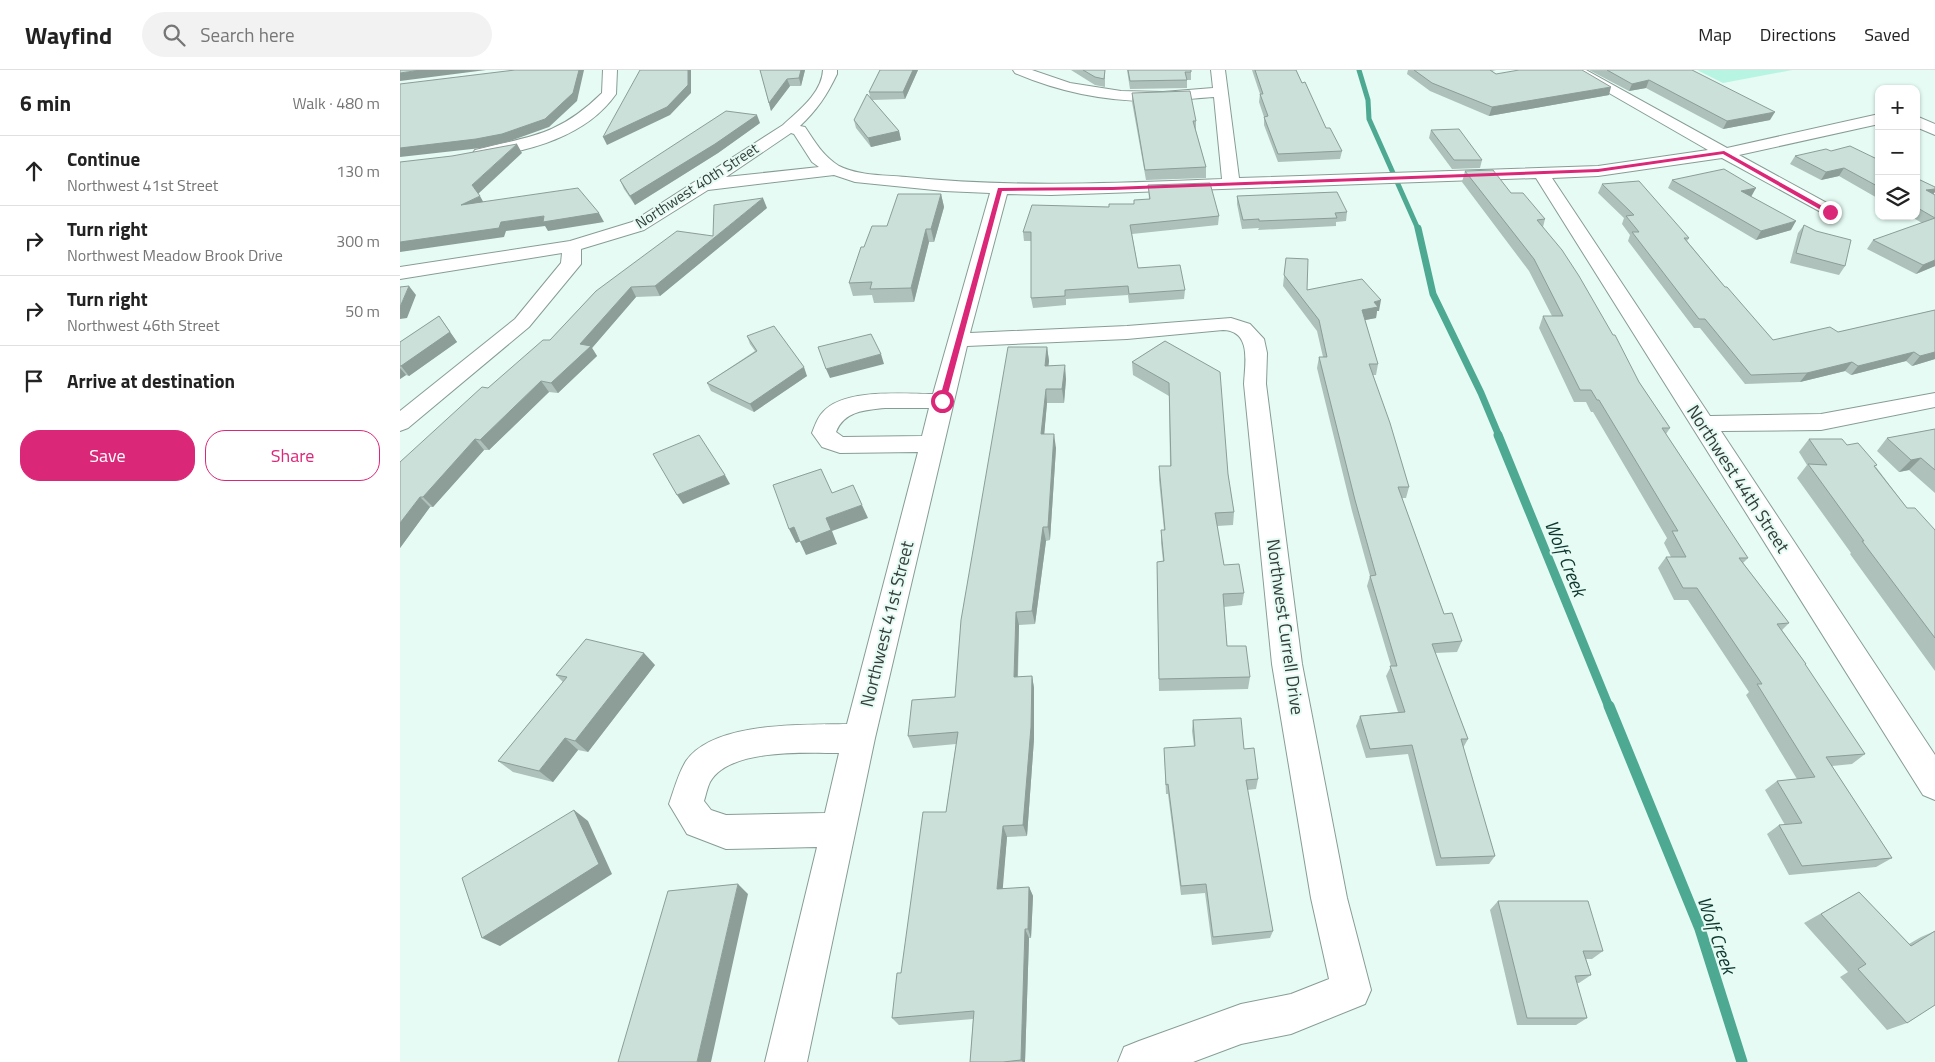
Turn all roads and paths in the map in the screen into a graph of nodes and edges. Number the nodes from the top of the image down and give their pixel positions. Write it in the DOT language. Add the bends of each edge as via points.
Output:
graph roads {
  1 [pos="610,70"];
  2 [pos="830,70"];
  3 [pos="1020,70"];
  4 [pos="1218,70"];
  5 [pos="1576,70"];
  6 [pos="1220,92"];
  7 [pos="1920,115"];
  8 [pos="1875,120"];
  9 [pos="788,128"];
  10 [pos="1935,130"];
  11 [pos="1724,153"];
  12 [pos="463,156"];
  13 [pos="835,170"];
  14 [pos="1541,173"];
  15 [pos="1231,184"];
  16 [pos="702,186"];
  17 [pos="1000,189"];
  18 [pos="1830,212"];
  19 [pos="572,246"];
  20 [pos="400,273"];
  21 [pos="958,340"];
  22 [pos="942,401"];
  23 [pos="1934,401"];
  24 [pos="400,423"];
  25 [pos="1703,424"];
  26 [pos="932,444"];
  27 [pos="859,738"];
  28 [pos="1935,784"];
  29 [pos="839,830"];
  30 [pos="786,1062"];
  31 [pos="1139,1062"];
  1 -- 12 [label="street" via="609,94 580,120 549,136 499,151"];
  2 -- 9 [label="street, Northwest 40th Street" via="820,95 809,110"];
  3 -- 6 [label="street" via="1057,85 1115,94 1156,97"];
  4 -- 6 [label="street"];
  5 -- 11 [label="street"];
  6 -- 15 [label="street"];
  7 -- 10 [label="street"];
  8 -- 11 [label="street"];
  9 -- 13 [label="street" via="799,130 818,159"];
  9 -- 16 [label="street, Northwest 40th Street"];
  11 -- 14 [label="street" via="1598,171"];
  11 -- 18 [label="street"];
  13 -- 16 [label="street"];
  13 -- 17 [label="street" via="897,182"];
  14 -- 15 [label="street"];
  14 -- 25 [label="street, Northwest 44th Street"];
  15 -- 17 [label="street"];
  16 -- 19 [label="street, Northwest 40th Street" via="638,226"];
  17 -- 21 [label="street, Northwest 41st Street"];
  19 -- 20 [label="street, Northwest 40th Street"];
  19 -- 24 [label="street" via="571,264 522,323"];
  21 -- 22 [label="street, Northwest 41st Street"];
  21 -- 31 [label="street, Northwest Currell Drive" via="1127,334 1223,323 1241,326 1253,336 1257,346 1255,384 1287,664 1329,898 1351,990 1291,1014 1241,1024"];
  22 -- 26 [label="street, Northwest 41st Street"];
  22 -- 26 [label="street" via="862,403 844,407 830,418 824,433 830,441 840,445"];
  23 -- 25 [label="street" via="1821,422"];
  25 -- 28 [label="street, Northwest 44th Street"];
  26 -- 27 [label="street, Northwest 41st Street"];
  27 -- 29 [label="street, Northwest 41st Street"];
  27 -- 29 [label="street" via="753,742 724,751 700,769 686,804 699,822 726,832"];
  29 -- 30 [label="street, Northwest 41st Street"];
}
